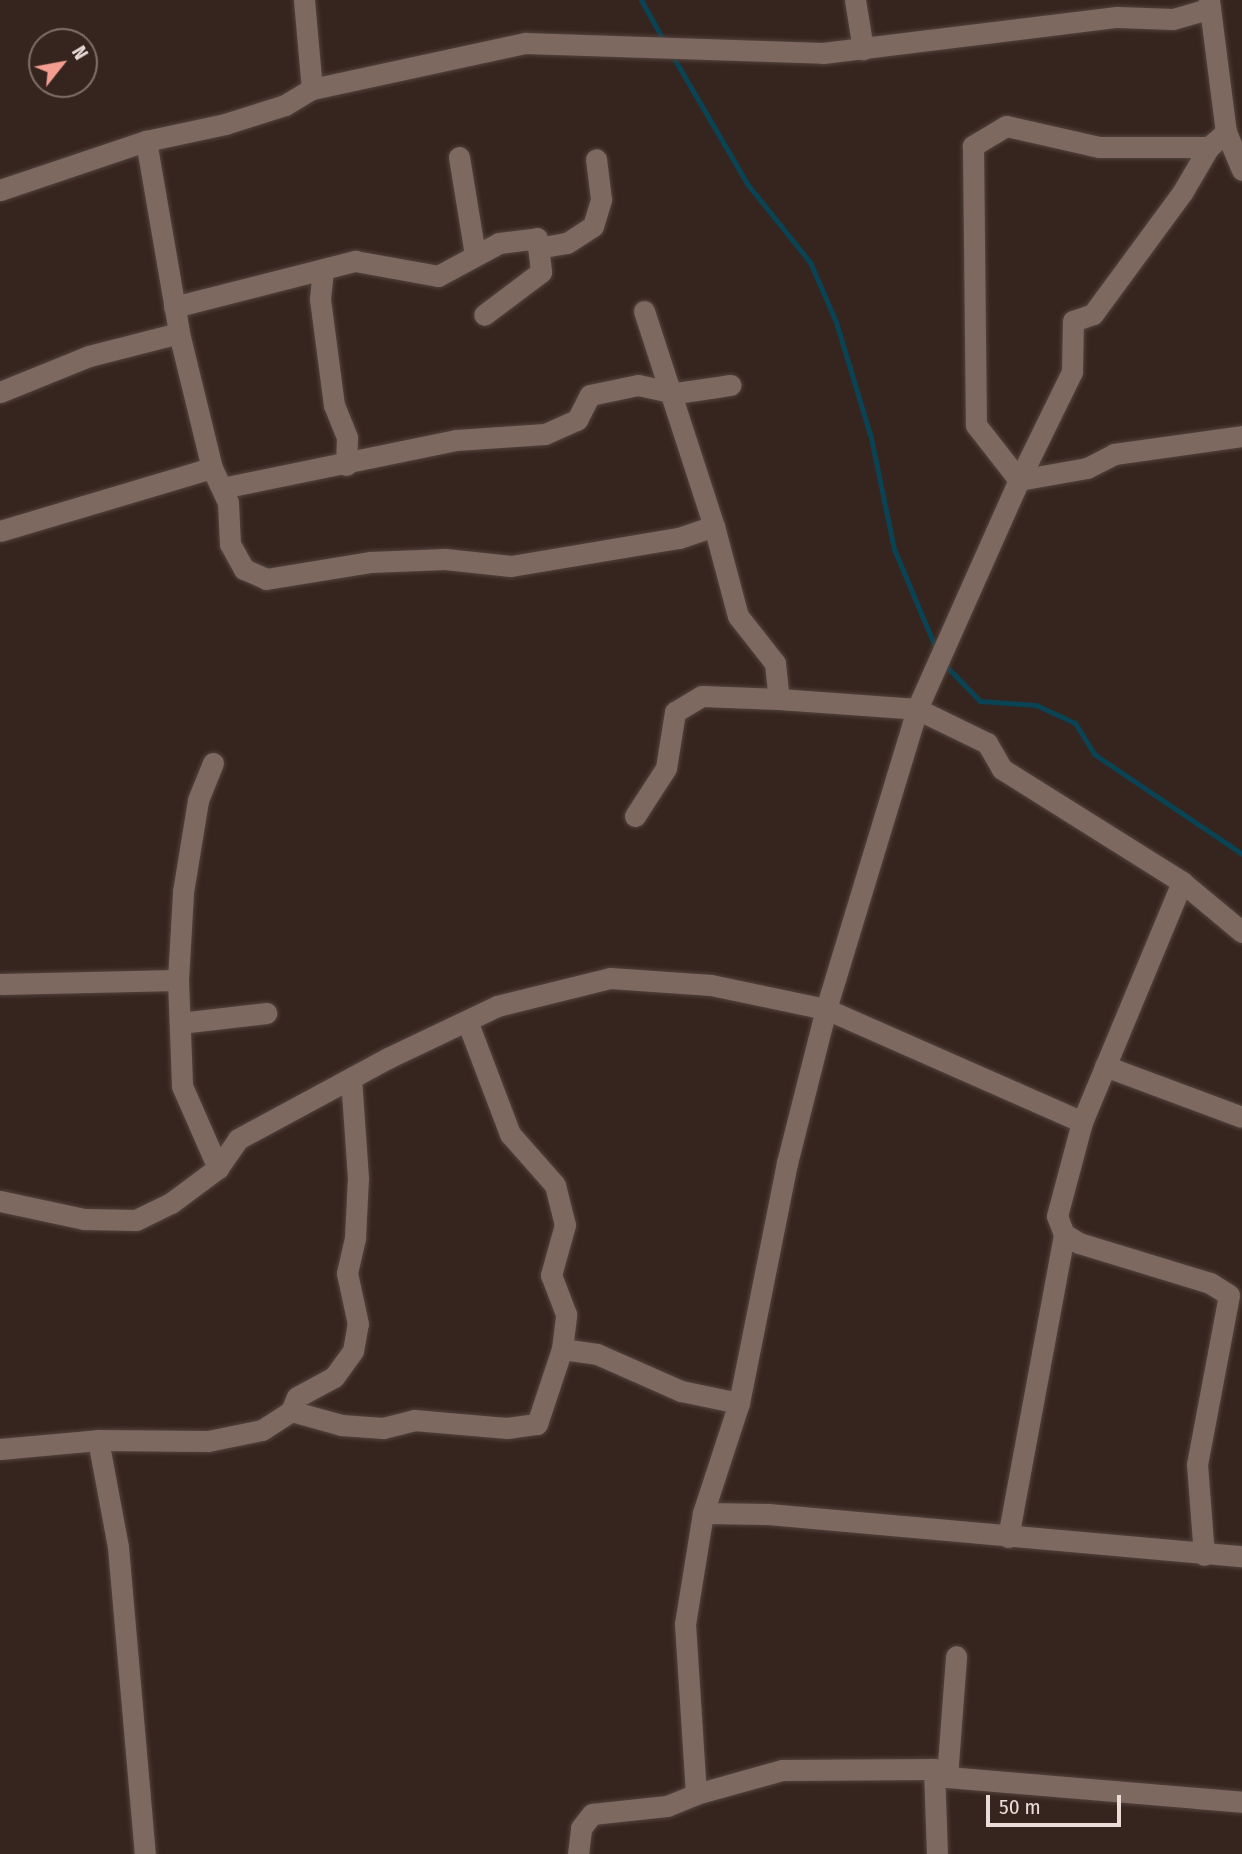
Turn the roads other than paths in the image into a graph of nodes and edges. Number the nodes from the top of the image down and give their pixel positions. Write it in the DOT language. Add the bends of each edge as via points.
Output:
graph roads {
  1 [pos="304,0"];
  2 [pos="855,0"];
  3 [pos="1208,5"];
  4 [pos="863,49"];
  5 [pos="312,89"];
  6 [pos="1226,132"];
  7 [pos="146,141"];
  8 [pos="1209,147"];
  9 [pos="459,157"];
  10 [pos="596,159"];
  11 [pos="1242,170"];
  12 [pos="0,190"];
  13 [pos="538,248"];
  14 [pos="475,255"];
  15 [pos="323,270"];
  16 [pos="174,307"];
  17 [pos="644,311"];
  18 [pos="484,315"];
  19 [pos="179,333"];
  20 [pos="730,385"];
  21 [pos="667,391"];
  22 [pos="0,392"];
  23 [pos="1242,436"];
  24 [pos="346,465"];
  25 [pos="212,468"];
  26 [pos="1019,480"];
  27 [pos="222,488"];
  28 [pos="714,526"];
  29 [pos="0,531"];
  30 [pos="779,699"];
  31 [pos="917,709"];
  32 [pos="213,763"];
  33 [pos="635,817"];
  34 [pos="1182,882"];
  35 [pos="1242,932"];
  36 [pos="178,980"];
  37 [pos="0,984"];
  38 [pos="826,1009"];
  39 [pos="266,1013"];
  40 [pos="467,1021"];
  41 [pos="180,1023"];
  42 [pos="1105,1066"];
  43 [pos="351,1078"];
  44 [pos="1242,1116"];
  45 [pos="1082,1122"];
  46 [pos="218,1168"];
  47 [pos="0,1201"];
  48 [pos="1064,1234"];
  49 [pos="562,1349"];
  50 [pos="739,1403"];
  51 [pos="291,1411"];
  52 [pos="98,1440"];
  53 [pos="0,1449"];
  54 [pos="703,1513"];
  55 [pos="1008,1537"];
  56 [pos="1205,1555"];
  57 [pos="1242,1556"];
  58 [pos="956,1656"];
  59 [pos="940,1773"];
  60 [pos="696,1794"];
  61 [pos="1242,1802"];
  62 [pos="145,1854"];
  63 [pos="578,1854"];
  64 [pos="937,1854"];
  1 -- 5 [label="street"];
  2 -- 4 [label="street"];
  3 -- 4 [label="street" via="1173,19 1117,17"];
  3 -- 6 [label="street"];
  4 -- 5 [label="street" via="697,51 524,43"];
  5 -- 7 [label="street" via="285,105 225,124"];
  6 -- 8 [label="street"];
  6 -- 11 [label="street"];
  7 -- 12 [label="street"];
  7 -- 16 [label="street"];
  8 -- 26 [label="street" via="1093,314 1073,321 1072,372"];
  8 -- 26 [label="street" via="1099,147 1006,126 973,146 976,425"];
  9 -- 14 [label="street"];
  10 -- 13 [label="street" via="601,199 593,226 568,243"];
  13 -- 14 [label="street" via="537,238 499,243"];
  13 -- 18 [label="street" via="541,272"];
  14 -- 15 [label="street" via="438,276 355,261"];
  15 -- 16 [label="street"];
  15 -- 24 [label="street" via="320,299 334,405 347,438"];
  16 -- 19 [label="street"];
  17 -- 21 [label="street"];
  19 -- 22 [label="street" via="89,356"];
  19 -- 25 [label="street"];
  20 -- 21 [label="street"];
  21 -- 24 [label="street" via="638,385 590,395 577,420 545,434 456,440"];
  21 -- 28 [label="street"];
  23 -- 26 [label="street" via="1114,454 1087,468"];
  24 -- 27 [label="street"];
  25 -- 27 [label="street"];
  25 -- 29 [label="street"];
  26 -- 31 [label="street"];
  27 -- 28 [label="street" via="228,503 230,544 244,569 266,579 370,562 445,559 511,566 679,538"];
  28 -- 30 [label="street" via="738,616 775,663"];
  30 -- 31 [label="street"];
  30 -- 33 [label="street" via="702,696 675,712 667,768"];
  31 -- 34 [label="street" via="987,743 1002,769"];
  31 -- 38 [label="street"];
  32 -- 36 [label="street" via="198,800 183,892"];
  34 -- 35 [label="street"];
  34 -- 42 [label="street"];
  36 -- 37 [label="street"];
  36 -- 41 [label="street"];
  38 -- 40 [label="street" via="712,985 610,978 497,1006"];
  38 -- 45 [label="street"];
  38 -- 50 [label="street" via="788,1163"];
  39 -- 41 [label="street"];
  40 -- 43 [label="street"];
  40 -- 49 [label="street" via="489,1068 510,1134 555,1185 565,1225 551,1275 566,1314"];
  41 -- 46 [label="street" via="182,1086"];
  42 -- 44 [label="street"];
  42 -- 45 [label="street"];
  43 -- 46 [label="street" via="238,1139"];
  43 -- 51 [label="street" via="358,1178 355,1237 347,1273 353,1351 334,1377 297,1397"];
  45 -- 48 [label="street" via="1057,1216"];
  46 -- 47 [label="street" via="171,1203 136,1220 84,1219"];
  48 -- 55 [label="street"];
  48 -- 56 [label="street" via="1229,1295 1198,1464"];
  49 -- 50 [label="street" via="597,1354 681,1391"];
  49 -- 51 [label="street" via="537,1424 507,1428 414,1420 373,1427 341,1425"];
  50 -- 54 [label="street"];
  51 -- 52 [label="street" via="262,1430 208,1441"];
  52 -- 53 [label="street"];
  52 -- 62 [label="street" via="117,1547"];
  54 -- 55 [label="street" via="768,1514"];
  54 -- 60 [label="street" via="685,1624"];
  55 -- 56 [label="street"];
  56 -- 57 [label="street"];
  58 -- 59 [label="street"];
  59 -- 60 [label="street" via="782,1770"];
  59 -- 61 [label="street"];
  59 -- 64 [label="street"];
  60 -- 63 [label="street" via="667,1805 592,1814 581,1828"];
}
